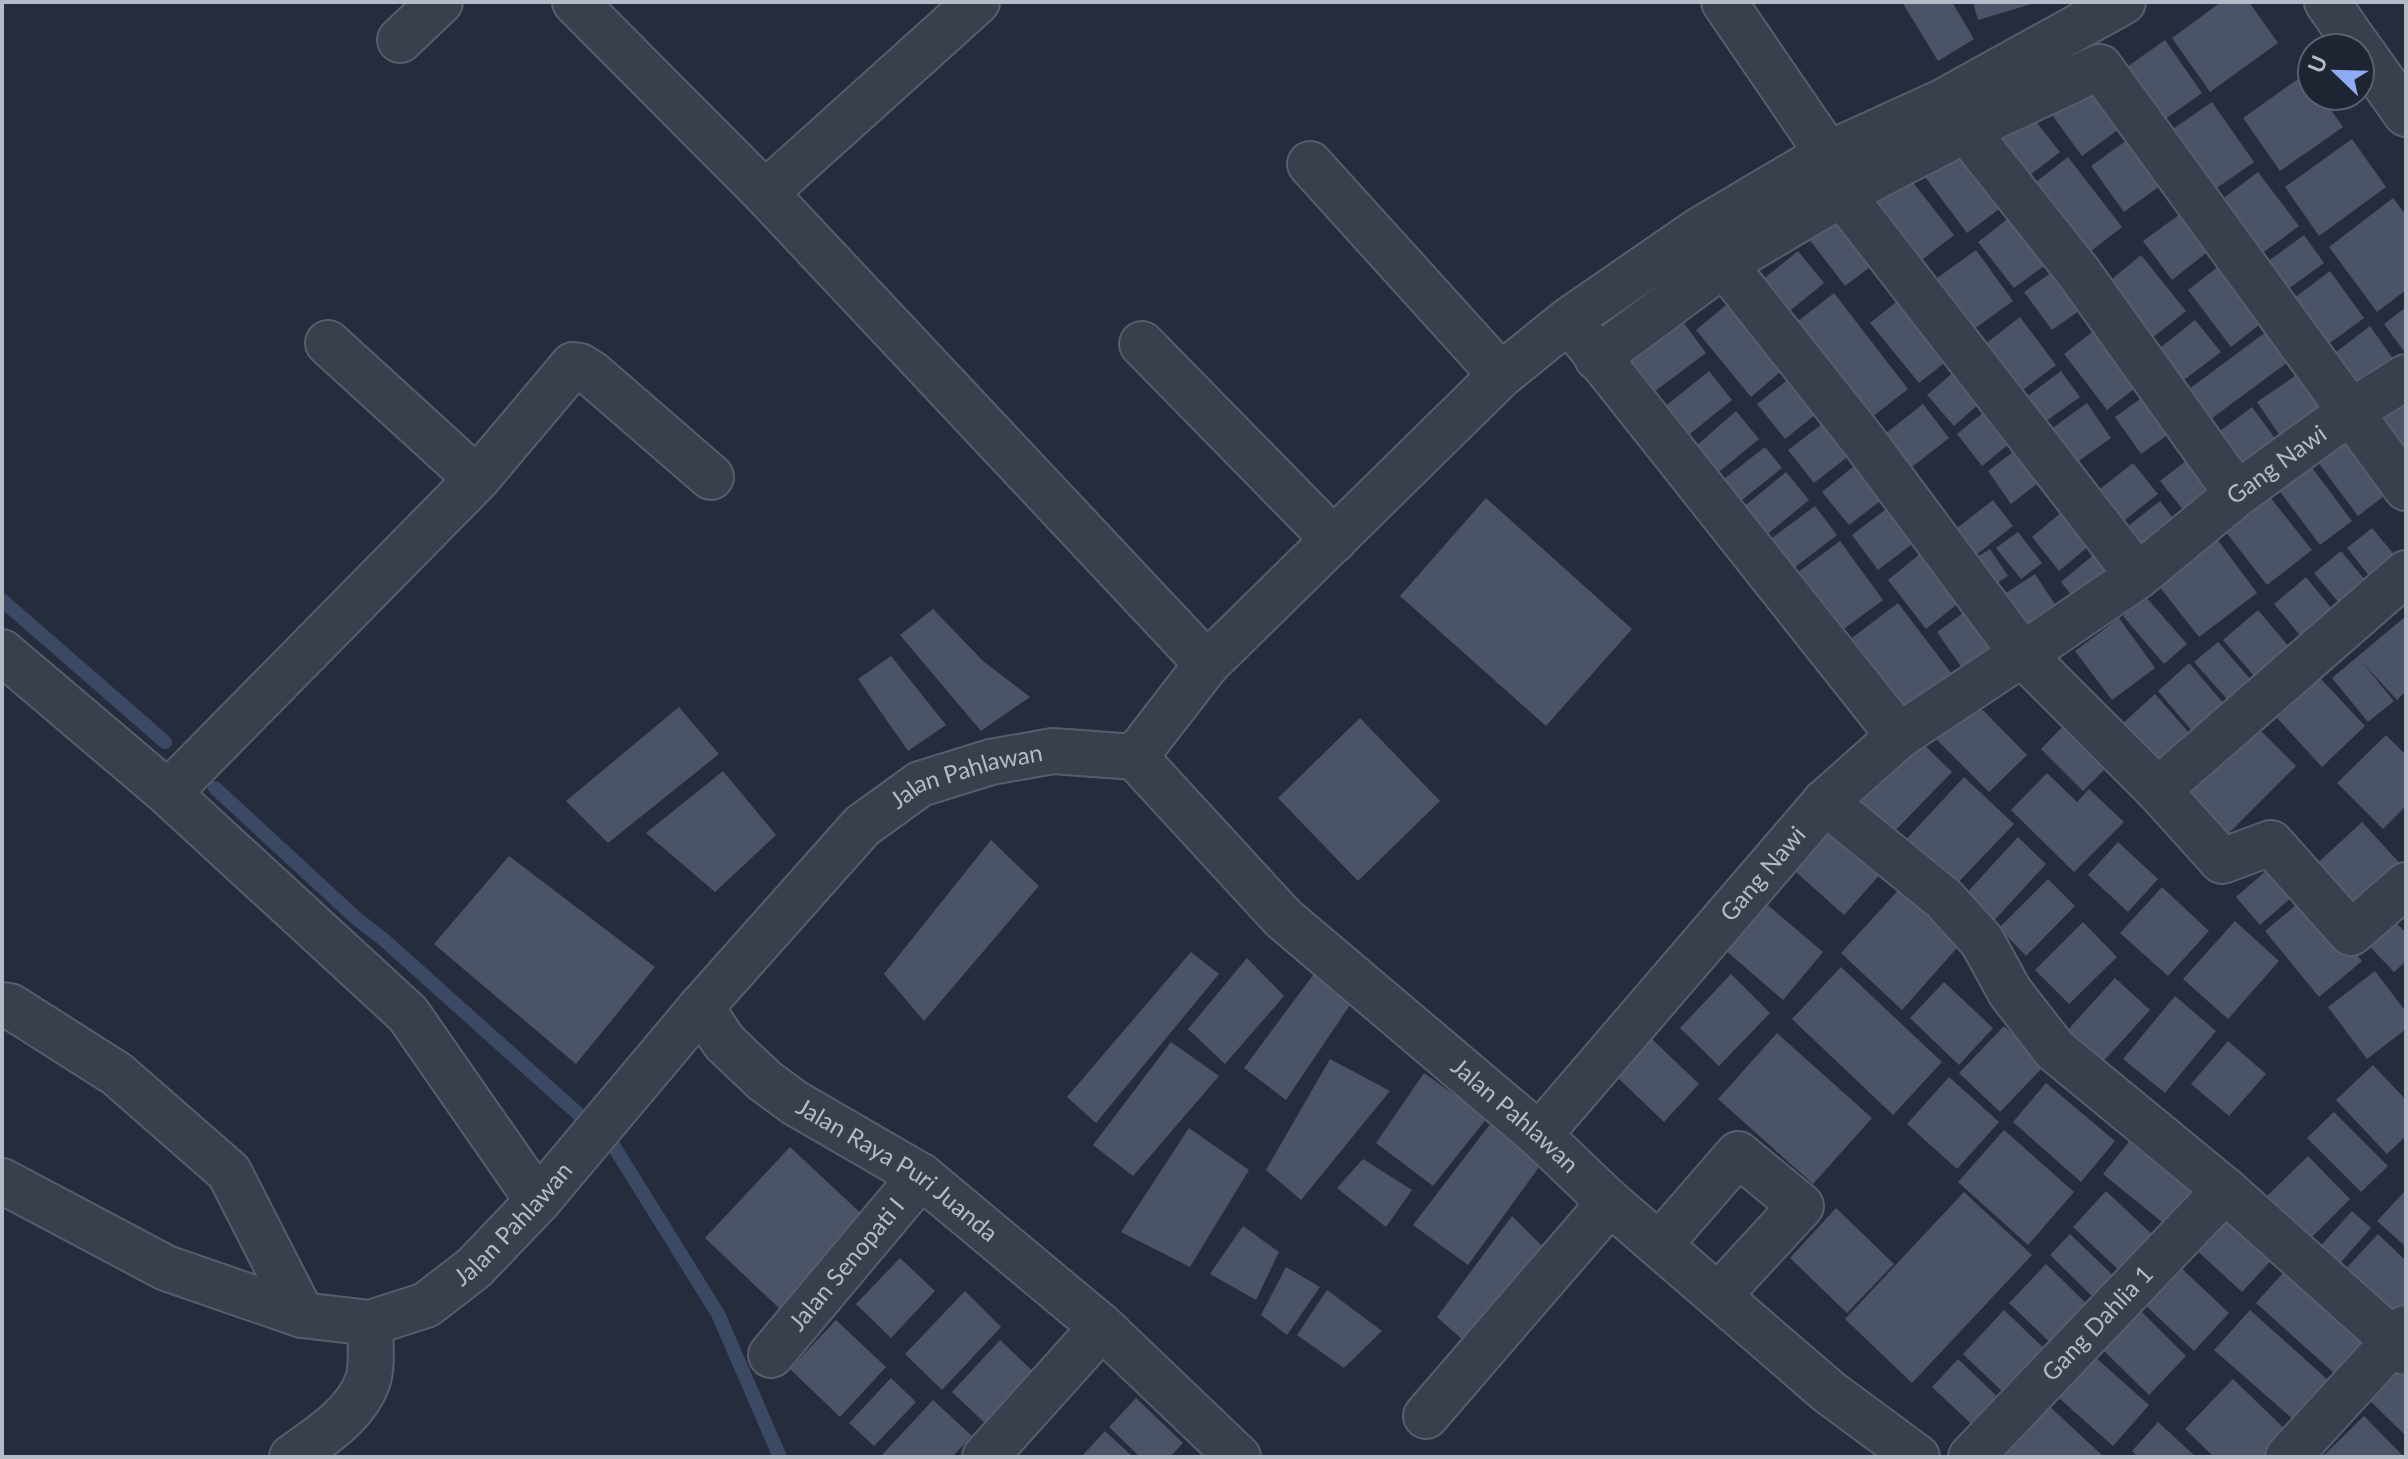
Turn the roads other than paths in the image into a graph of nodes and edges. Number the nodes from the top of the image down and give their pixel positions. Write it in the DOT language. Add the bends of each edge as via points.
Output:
graph roads {
  1 [pos="440,2"];
  2 [pos="575,2"];
  3 [pos="977,2"];
  4 [pos="1724,2"];
  5 [pos="2123,2"];
  6 [pos="2327,2"];
  7 [pos="2349,32"];
  8 [pos="400,40"];
  9 [pos="2376,71"];
  10 [pos="2406,114"];
  11 [pos="1966,130"];
  12 [pos="1828,154"];
  13 [pos="1310,164"];
  14 [pos="765,193"];
  15 [pos="1842,194"];
  16 [pos="1724,264"];
  17 [pos="1569,320"];
  18 [pos="328,343"];
  19 [pos="1142,344"];
  20 [pos="1597,358"];
  21 [pos="1501,375"];
  22 [pos="2406,377"];
  23 [pos="2350,412"];
  24 [pos="711,477"];
  25 [pos="477,479"];
  26 [pos="2406,488"];
  27 [pos="2237,494"];
  28 [pos="1334,540"];
  29 [pos="2406,573"];
  30 [pos="2138,576"];
  31 [pos="2030,650"];
  32 [pos="2,652"];
  33 [pos="1207,664"];
  34 [pos="1899,736"];
  35 [pos="1135,757"];
  36 [pos="2158,790"];
  37 [pos="168,793"];
  38 [pos="1825,802"];
  39 [pos="2406,885"];
  40 [pos="2,1005"];
  41 [pos="701,1007"];
  42 [pos="1539,1135"];
  43 [pos="921,1176"];
  44 [pos="2,1181"];
  45 [pos="2225,1190"];
  46 [pos="538,1201"];
  47 [pos="1608,1201"];
  48 [pos="1659,1245"];
  49 [pos="1718,1296"];
  50 [pos="302,1315"];
  51 [pos="370,1323"];
  52 [pos="1102,1327"];
  53 [pos="2402,1341"];
  54 [pos="771,1355"];
  55 [pos="1426,1416"];
  56 [pos="310,1452"];
  57 [pos="985,1457"];
  58 [pos="1238,1457"];
  59 [pos="1917,1457"];
  60 [pos="1971,1457"];
  61 [pos="2288,1457"];
  1 -- 8 [label="street"];
  2 -- 14 [label="street"];
  3 -- 14 [label="street"];
  4 -- 12 [label="street"];
  5 -- 12 [label="street" via="1944,101"];
  6 -- 7 [label="street"];
  9 -- 10 [label="street"];
  11 -- 15 [label="street"];
  11 -- 23 [label="street" via="2100,67"];
  11 -- 27 [label="street" via="2079,273"];
  12 -- 17 [label="street" via="1698,231"];
  13 -- 21 [label="street"];
  14 -- 33 [label="street"];
  15 -- 16 [label="street"];
  15 -- 30 [label="street"];
  16 -- 20 [label="street"];
  16 -- 31 [label="street"];
  17 -- 20 [label="street"];
  17 -- 21 [label="street"];
  18 -- 25 [label="street"];
  19 -- 28 [label="street"];
  20 -- 34 [label="street"];
  21 -- 28 [label="street"];
  22 -- 23 [label="street, Gang Nawi"];
  23 -- 26 [label="street"];
  23 -- 27 [label="street, Gang Nawi"];
  24 -- 25 [label="street" via="591,373 573,365"];
  25 -- 37 [label="street"];
  27 -- 30 [label="street, Gang Nawi"];
  28 -- 33 [label="street"];
  29 -- 36 [label="street"];
  30 -- 31 [label="street, Gang Nawi"];
  31 -- 34 [label="street, Gang Nawi"];
  31 -- 36 [label="street"];
  32 -- 37 [label="street"];
  33 -- 35 [label="street"];
  34 -- 38 [label="street, Gang Nawi"];
  35 -- 41 [label="street, Jalan Pahlawan" via="1053,751 991,762 920,784 862,826"];
  35 -- 42 [label="street, Jalan Pahlawan" via="1283,918"];
  36 -- 39 [label="street" via="2222,861 2271,843 2351,933"];
  37 -- 46 [label="street" via="408,1014"];
  38 -- 42 [label="street, Gang Nawi"];
  38 -- 45 [label="street" via="1944,899 1982,941 2010,992 2055,1050"];
  40 -- 50 [label="street" via="117,1074 229,1172"];
  41 -- 43 [label="street, Jalan Raya Puri Juanda" via="724,1042 765,1081"];
  41 -- 46 [label="street, Jalan Pahlawan"];
  42 -- 47 [label="street, Jalan Pahlawan"];
  43 -- 52 [label="street, Jalan Raya Puri Juanda"];
  43 -- 54 [label="street, Jalan Senopati I"];
  44 -- 50 [label="street, Jalan Pahlawan" via="166,1268"];
  45 -- 53 [label="street"];
  45 -- 60 [label="street, Gang Dahlia 1"];
  46 -- 51 [label="street, Jalan Pahlawan" via="474,1268 426,1305"];
  47 -- 48 [label="street, Jalan Pahlawan"];
  47 -- 55 [label="street"];
  48 -- 49 [label="street, Jalan Pahlawan"];
  48 -- 49 [label="street" via="1738,1154 1801,1206"];
  49 -- 59 [label="street, Jalan Pahlawan" via="1829,1392"];
  50 -- 51 [label="street, Jalan Pahlawan"];
  51 -- 56 [label="street" via="368,1379 359,1399"];
  52 -- 57 [label="street"];
  52 -- 58 [label="street, Jalan Raya Puri Juanda"];
  53 -- 61 [label="street"];
}
